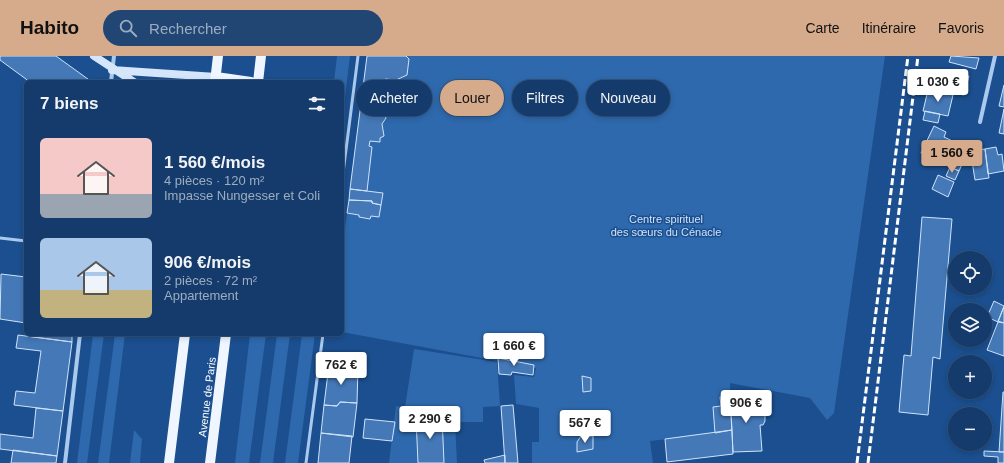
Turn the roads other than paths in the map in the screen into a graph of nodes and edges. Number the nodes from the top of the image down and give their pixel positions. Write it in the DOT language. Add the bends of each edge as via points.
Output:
graph roads {
  1 [pos="94,56"];
  2 [pos="114,56"];
  3 [pos="218,56"];
  4 [pos="261,56"];
  5 [pos="358,56"];
  6 [pos="995,56"];
  7 [pos="112,70"];
  8 [pos="111,80"];
  9 [pos="130,80"];
  10 [pos="215,80"];
  11 [pos="258,80"];
  12 [pos="980,122"];
  13 [pos="344,165"];
  14 [pos="0,238"];
  15 [pos="24,242"];
  16 [pos="80,336"];
  17 [pos="185,336"];
  18 [pos="226,336"];
  19 [pos="323,336"];
  20 [pos="65,463"];
  21 [pos="169,463"];
  22 [pos="210,463"];
  23 [pos="306,463"];
  1 -- 7 [label="main road"];
  2 -- 7 [label="street"];
  3 -- 10 [label="main road"];
  4 -- 11 [label="main road"];
  5 -- 13 [label="lane"];
  6 -- 12 [label="street"];
  7 -- 8 [label="street"];
  7 -- 9 [label="main road"];
  7 -- 10 [label="main road"];
  14 -- 15 [label="lane"];
  16 -- 20 [label="street"];
  17 -- 21 [label="main road"];
  18 -- 22 [label="main road, Avenue de Paris"];
  19 -- 23 [label="lane"];
}
